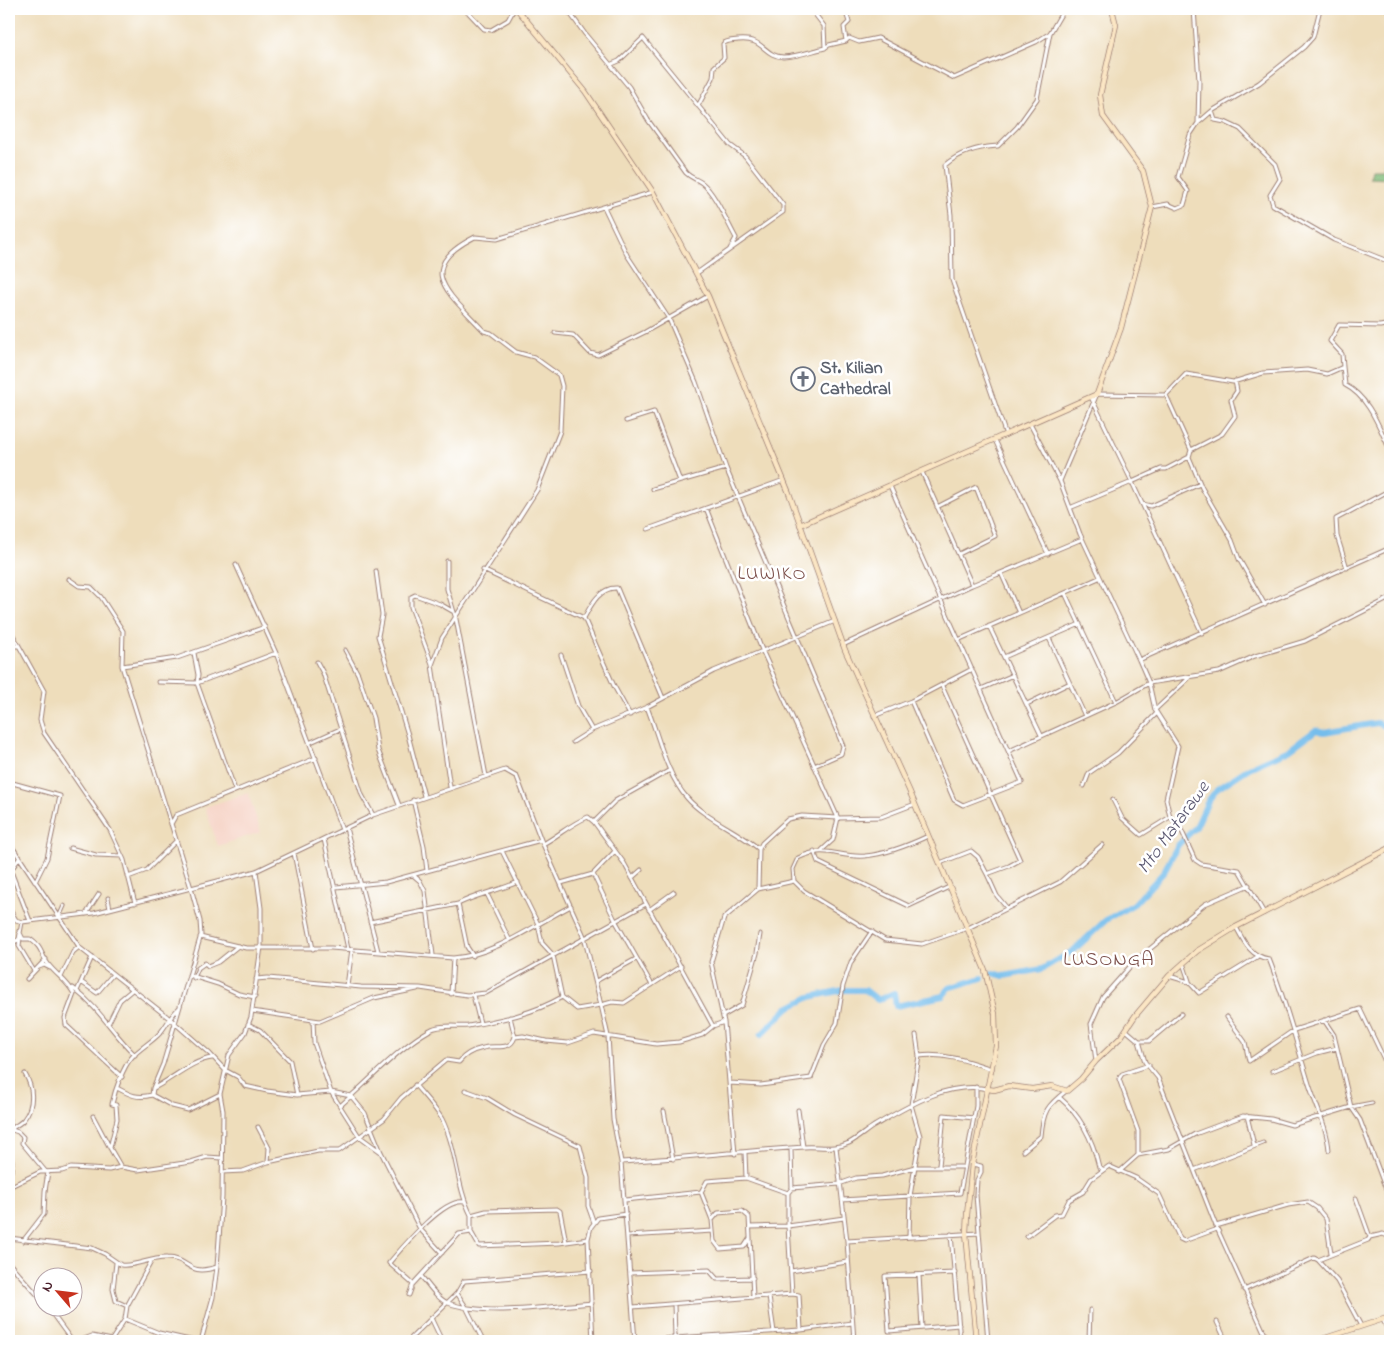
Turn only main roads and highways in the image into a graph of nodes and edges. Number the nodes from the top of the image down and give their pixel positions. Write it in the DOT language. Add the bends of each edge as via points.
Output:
graph roads {
  1 [pos="515,9"];
  2 [pos="1112,9"];
  3 [pos="800,525"];
  4 [pos="1390,848"];
  5 [pos="988,1089"];
  6 [pos="1390,1317"];
  7 [pos="976,1341"];
  8 [pos="1320,1341"];
  1 -- 3 [label="main road" via="585,90 653,192 708,296"];
  2 -- 3 [label="main road" via="1116,26 1100,95 1102,116 1143,170 1152,207 1121,328 1097,394"];
  3 -- 5 [label="main road" via="843,646 985,970 995,1014 996,1046"];
  4 -- 5 [label="main road" via="1236,928 1183,963 1126,1030 1067,1091 1052,1086"];
  5 -- 7 [label="main road" via="972,1164 966,1233"];
  6 -- 8 [label="main road"];
}
